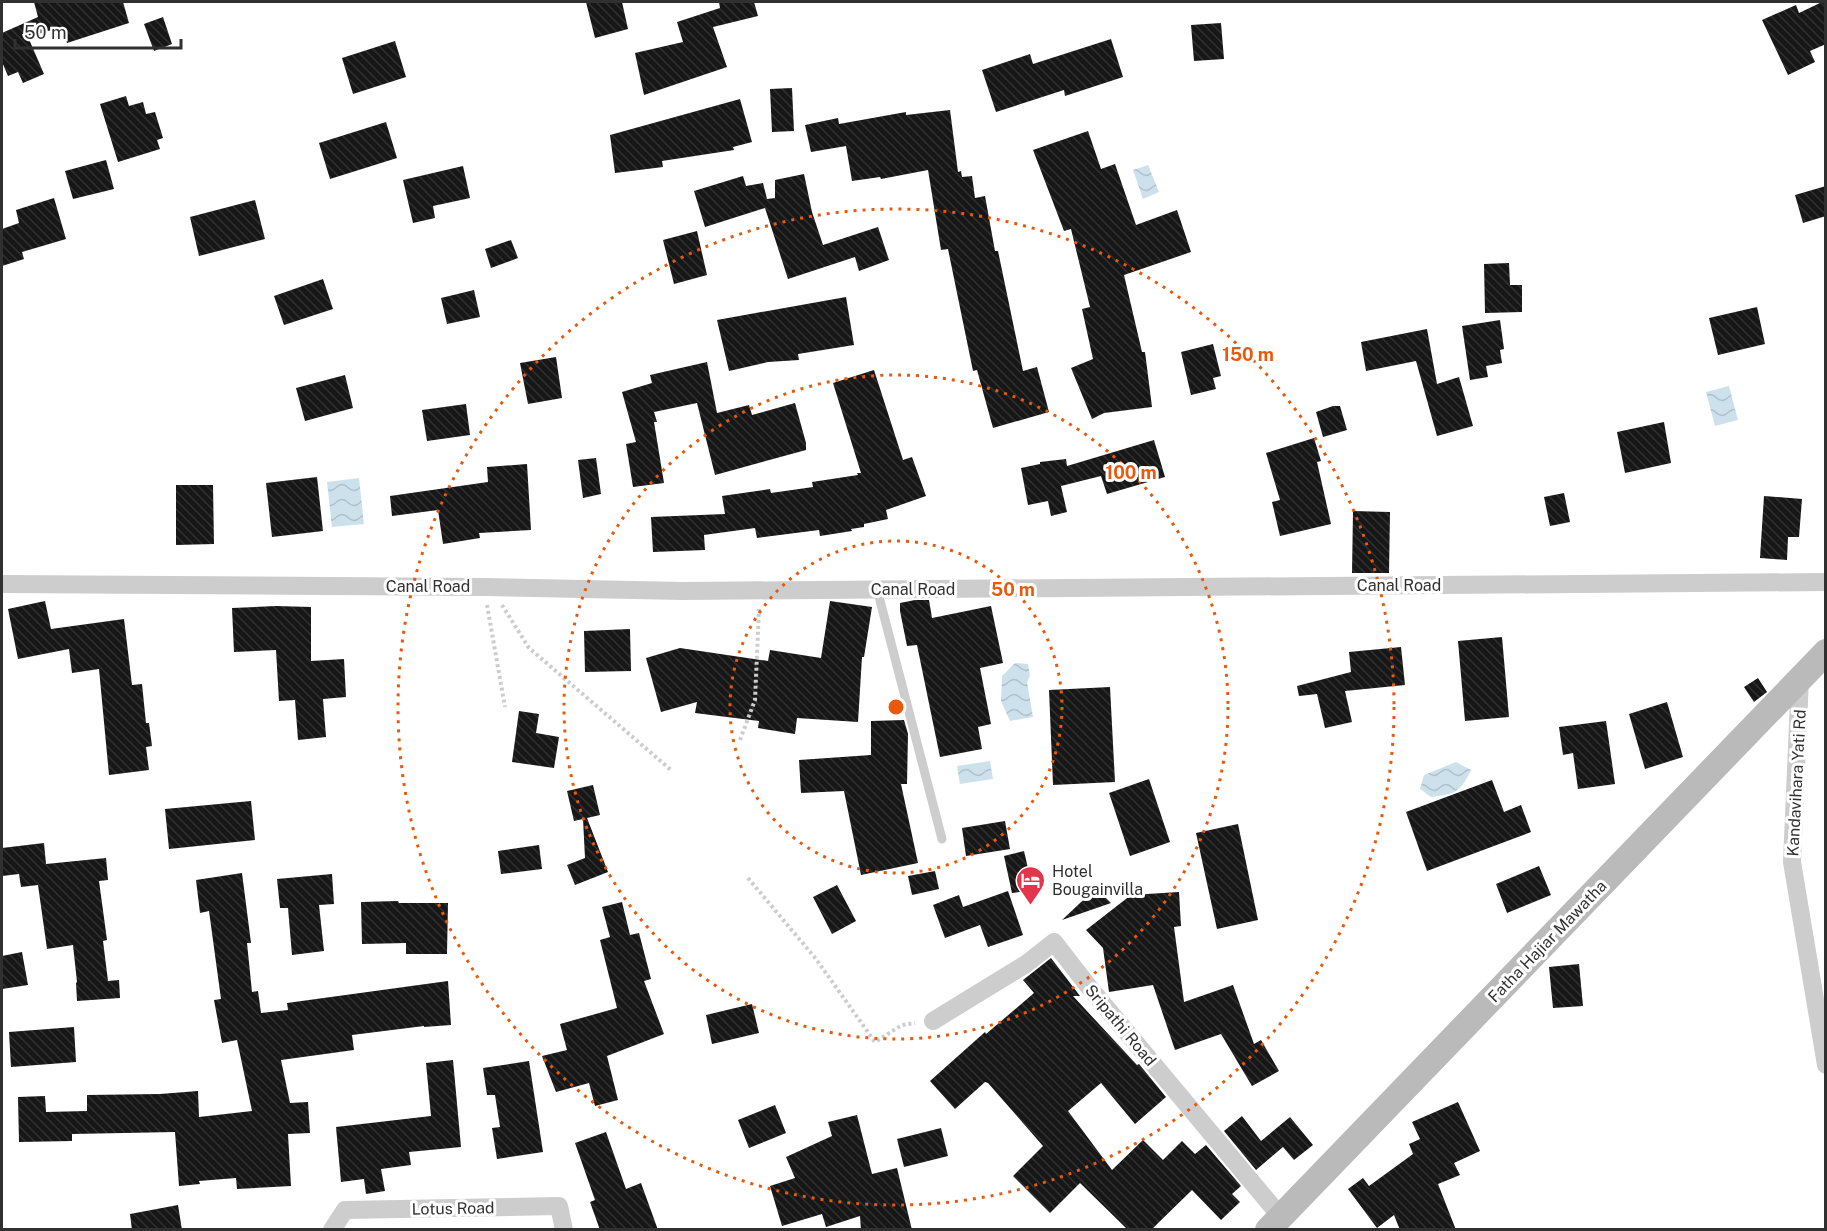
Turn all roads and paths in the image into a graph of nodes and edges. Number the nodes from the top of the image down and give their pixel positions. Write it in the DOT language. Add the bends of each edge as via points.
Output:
graph roads {
  1 [pos="1826,582"];
  2 [pos="2,584"];
  3 [pos="877,589"];
  4 [pos="759,590"];
  5 [pos="486,596"];
  6 [pos="1826,652"];
  7 [pos="1800,678"];
  8 [pos="505,707"];
  9 [pos="740,740"];
  10 [pos="671,770"];
  11 [pos="942,839"];
  12 [pos="748,878"];
  13 [pos="933,1021"];
  14 [pos="1826,1065"];
  15 [pos="1275,1223"];
  16 [pos="333,1230"];
  17 [pos="564,1230"];
  1 -- 3 [label="street, Canal Road"];
  2 -- 5 [label="street, Canal Road"];
  3 -- 4 [label="street, Canal Road"];
  3 -- 11 [label="lane"];
  4 -- 5 [label="street, Canal Road"];
  4 -- 9 [label="path" via="755,700"];
  5 -- 8 [label="path"];
  5 -- 10 [label="path" via="502,604 529,648"];
  6 -- 7 [label="street, Fatha Hajiar Mawatha"];
  7 -- 14 [label="street, Kandavihara Yati Rd" via="1792,862"];
  7 -- 15 [label="street, Fatha Hajiar Mawatha"];
  12 -- 13 [label="path" via="816,959 875,1042 902,1025"];
  13 -- 15 [label="street, Sripathi Road" via="1026,964 1054,942"];
  16 -- 17 [label="street, Lotus Road" via="345,1210 559,1206"];
}
